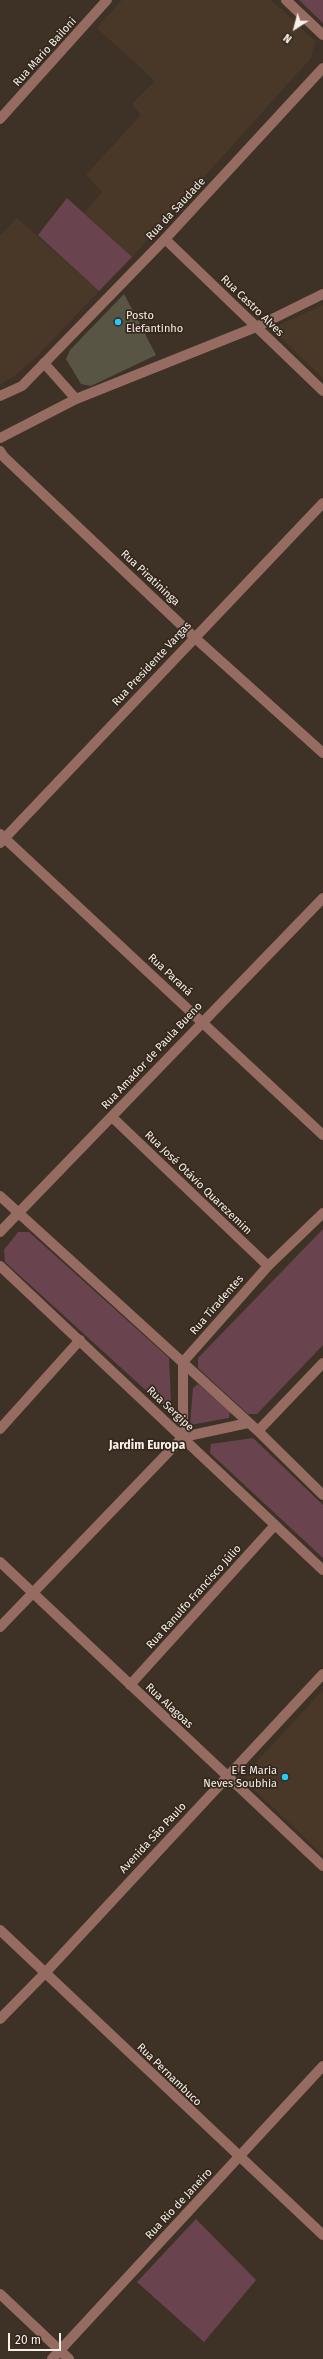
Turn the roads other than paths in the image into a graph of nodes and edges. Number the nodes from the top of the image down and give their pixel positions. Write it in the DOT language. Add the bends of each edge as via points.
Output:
graph roads {
  1 [pos="107,0"];
  2 [pos="286,0"];
  3 [pos="323,35"];
  4 [pos="323,68"];
  5 [pos="0,120"];
  6 [pos="165,239"];
  7 [pos="323,294"];
  8 [pos="256,326"];
  9 [pos="44,363"];
  10 [pos="323,391"];
  11 [pos="0,396"];
  12 [pos="76,399"];
  13 [pos="0,438"];
  14 [pos="1,456"];
  15 [pos="323,503"];
  16 [pos="194,636"];
  17 [pos="323,753"];
  18 [pos="1,838"];
  19 [pos="323,898"];
  20 [pos="202,1021"];
  21 [pos="112,1117"];
  22 [pos="323,1135"];
  23 [pos="0,1196"];
  24 [pos="18,1213"];
  25 [pos="323,1213"];
  26 [pos="0,1232"];
  27 [pos="0,1266"];
  28 [pos="268,1266"];
  29 [pos="80,1340"];
  30 [pos="183,1362"];
  31 [pos="323,1363"];
  32 [pos="248,1422"];
  33 [pos="0,1429"];
  34 [pos="258,1431"];
  35 [pos="183,1437"];
  36 [pos="323,1495"];
  37 [pos="275,1525"];
  38 [pos="0,1562"];
  39 [pos="323,1570"];
  40 [pos="32,1592"];
  41 [pos="0,1627"];
  42 [pos="323,1674"];
  43 [pos="130,1685"];
  44 [pos="226,1776"];
  45 [pos="323,1866"];
  46 [pos="0,1930"];
  47 [pos="45,1973"];
  48 [pos="0,2019"];
  49 [pos="323,2066"];
  50 [pos="239,2158"];
  51 [pos="323,2235"];
  52 [pos="0,2294"];
  53 [pos="60,2350"];
  54 [pos="52,2359"];
  55 [pos="69,2359"];
  1 -- 5 [label="street, Rua Mario Bailoni"];
  2 -- 3 [label="street"];
  4 -- 6 [label="street, Rua da Saudade"];
  6 -- 8 [label="street, Rua Castro Alves"];
  6 -- 9 [label="street, Rua da Saudade"];
  7 -- 8 [label="street"];
  8 -- 10 [label="street, Rua Castro Alves"];
  8 -- 12 [label="street"];
  9 -- 11 [label="street, Rua da Saudade" via="22,386"];
  9 -- 12 [label="street"];
  12 -- 13 [label="street"];
  14 -- 16 [label="street, Rua Piratininga"];
  15 -- 16 [label="street, Rua Presidente Vargas"];
  16 -- 17 [label="street, Rua Piratininga"];
  16 -- 18 [label="street, Rua Presidente Vargas"];
  18 -- 20 [label="street, Rua Paraná"];
  19 -- 20 [label="street, Rua Amador de Paula Bueno"];
  20 -- 21 [label="street, Rua Amador de Paula Bueno"];
  20 -- 22 [label="street, Rua Paraná"];
  21 -- 24 [label="street, Rua Amador de Paula Bueno"];
  21 -- 28 [label="street, Rua José Otávio Quarezemim"];
  23 -- 24 [label="street"];
  24 -- 26 [label="street, Rua Amador de Paula Bueno"];
  24 -- 30 [label="street"];
  25 -- 28 [label="street, Rua Tiradentes"];
  27 -- 29 [label="street, Rua Sergipe"];
  28 -- 30 [label="street, Rua Tiradentes"];
  29 -- 33 [label="street"];
  29 -- 35 [label="street, Rua Sergipe"];
  30 -- 32 [label="street"];
  30 -- 35 [label="street"];
  31 -- 34 [label="street"];
  32 -- 34 [label="street"];
  32 -- 35 [label="street"];
  34 -- 36 [label="street"];
  35 -- 37 [label="street, Rua Sergipe"];
  35 -- 40 [label="street"];
  37 -- 39 [label="street, Rua Sergipe"];
  37 -- 43 [label="street, Rua Ranulfo Francisco Júlio"];
  38 -- 40 [label="street, Rua Alagoas"];
  40 -- 41 [label="street"];
  40 -- 43 [label="street, Rua Alagoas"];
  42 -- 44 [label="street, Avenida São Paulo"];
  43 -- 44 [label="street, Rua Alagoas"];
  44 -- 45 [label="street, Rua Alagoas"];
  44 -- 47 [label="street, Avenida São Paulo"];
  46 -- 47 [label="street, Rua Pernambuco"];
  47 -- 48 [label="street, Avenida São Paulo"];
  47 -- 50 [label="street, Rua Pernambuco"];
  49 -- 50 [label="street, Rua Rio de Janeiro"];
  50 -- 51 [label="street, Rua Pernambuco"];
  50 -- 53 [label="street, Rua Rio de Janeiro"];
  52 -- 53 [label="street"];
  53 -- 54 [label="street, Rua Rio de Janeiro"];
  53 -- 55 [label="street"];
}
